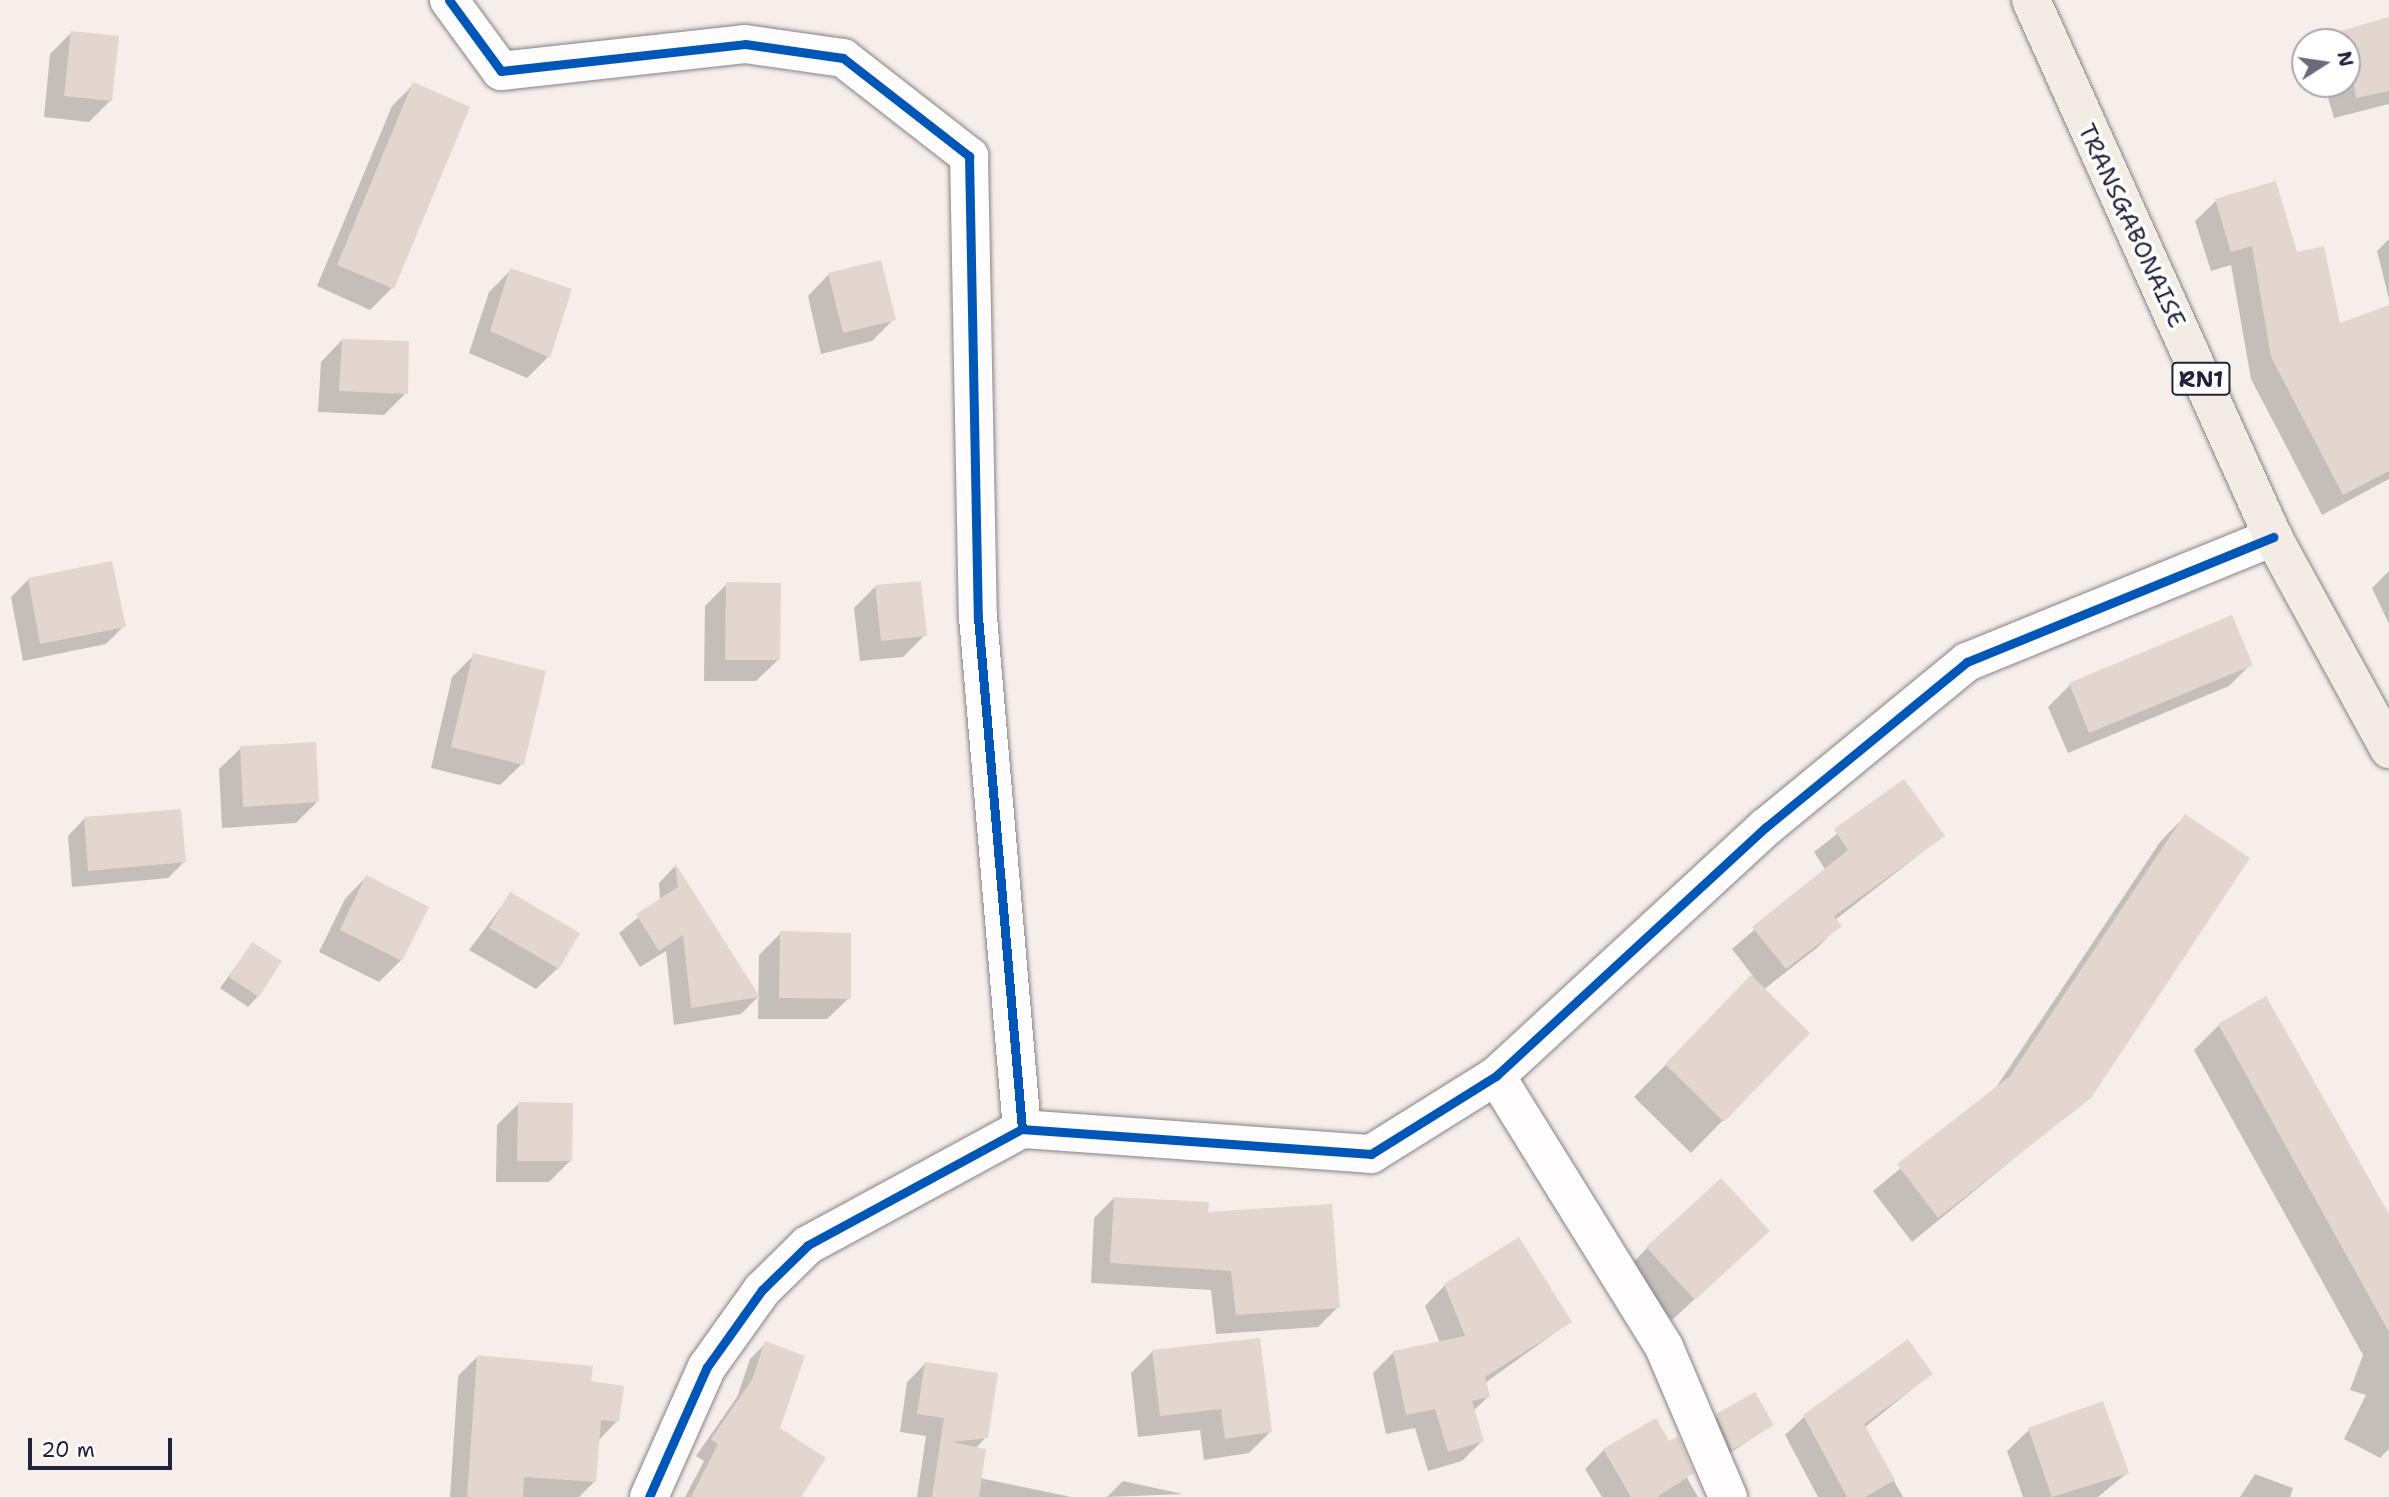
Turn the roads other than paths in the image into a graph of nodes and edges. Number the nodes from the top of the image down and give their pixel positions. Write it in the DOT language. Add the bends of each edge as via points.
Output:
graph roads {
  1 [pos="449,0"];
  2 [pos="2031,0"];
  3 [pos="2273,537"];
  4 [pos="2389,749"];
  5 [pos="1496,1076"];
  6 [pos="1022,1129"];
  7 [pos="649,1497"];
  8 [pos="1728,1497"];
  1 -- 6 [label="street" via="501,71 745,44 843,58 970,156 978,617"];
  2 -- 3 [label="highway, TRANSGABONAISE / RN1"];
  3 -- 4 [label="highway, TRANSGABONAISE / RN1"];
  3 -- 5 [label="street" via="1968,662 1766,827"];
  5 -- 6 [label="street" via="1371,1154"];
  5 -- 8 [label="street" via="1664,1347"];
  6 -- 7 [label="street" via="808,1245 762,1290 708,1367"];
}
